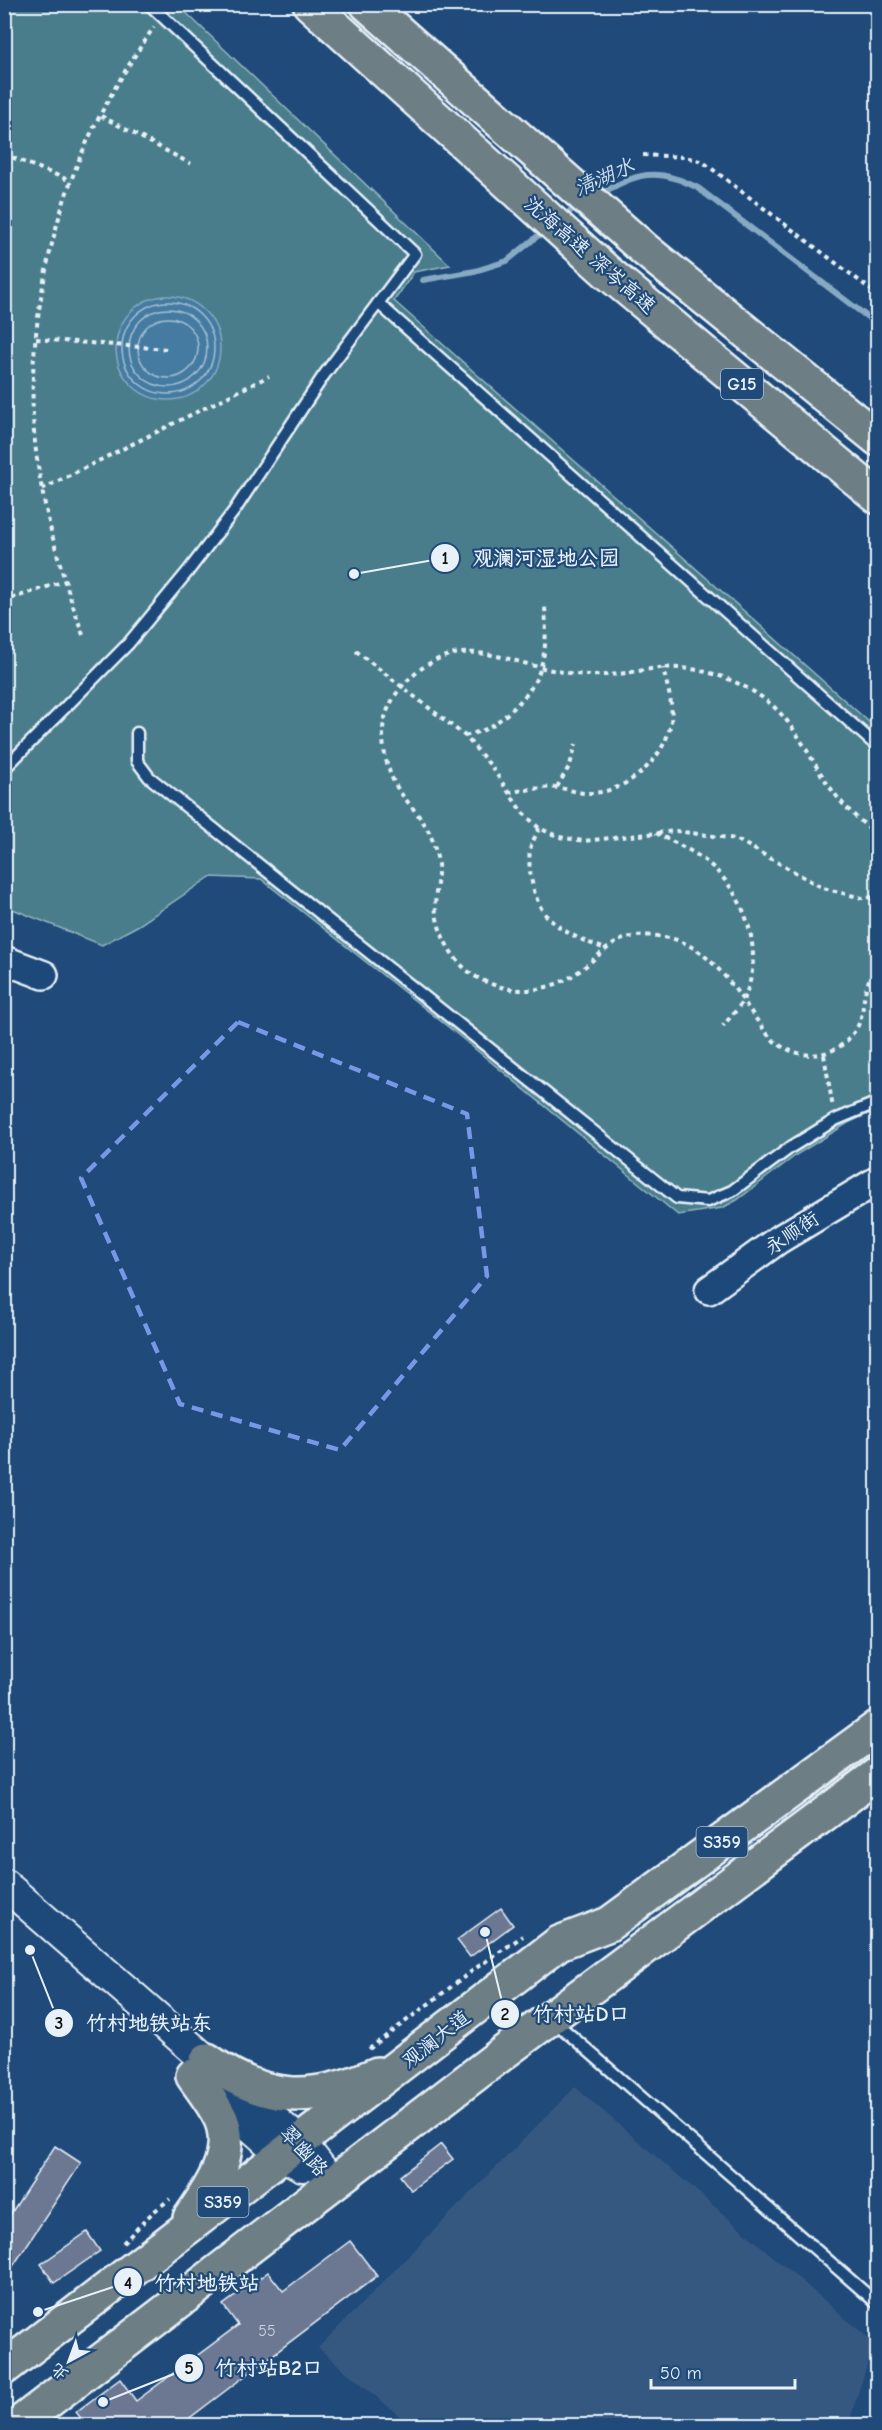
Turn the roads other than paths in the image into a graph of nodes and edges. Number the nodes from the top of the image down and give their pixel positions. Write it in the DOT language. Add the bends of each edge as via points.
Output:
graph roads {
  1 [pos="149,4"];
  2 [pos="310,4"];
  3 [pos="367,4"];
  4 [pos="378,303"];
  5 [pos="878,439"];
  6 [pos="878,497"];
  7 [pos="137,733"];
  8 [pos="878,747"];
  9 [pos="4,769"];
  10 [pos="4,960"];
  11 [pos="44,975"];
  12 [pos="878,1102"];
  13 [pos="878,1180"];
  14 [pos="709,1290"];
  15 [pos="878,1727"];
  16 [pos="878,1774"];
  17 [pos="4,1884"];
  18 [pos="4,1910"];
  19 [pos="551,2018"];
  20 [pos="414,2056"];
  21 [pos="200,2068"];
  22 [pos="292,2149"];
  23 [pos="333,2184"];
  24 [pos="163,2248"];
  25 [pos="878,2304"];
  26 [pos="4,2368"];
  27 [pos="16,2426"];
  1 -- 4 [label="lane" via="415,254"];
  2 -- 6 [label="main road, 沈海高速 深岑高速 / G15" via="606,271"];
  3 -- 5 [label="main road, 沈海高速 深岑高速 / G15" via="644,249"];
  4 -- 8 [label="lane"];
  4 -- 9 [label="lane" via="189,570 128,644"];
  7 -- 12 [label="lane" via="136,761 148,777 677,1198 708,1201 732,1191 835,1120"];
  10 -- 11 [label="street"];
  13 -- 14 [label="street, 永顺街" via="778,1239"];
  15 -- 20 [label="main road, 观澜大道 / S359" via="609,1924 559,1943"];
  16 -- 19 [label="main road, S359"];
  17 -- 21 [label="main road, 翠幽路"];
  18 -- 21 [label="main road, 翠幽路"];
  19 -- 23 [label="main road, S359"];
  19 -- 25 [label="lane"];
  20 -- 21 [label="main road" via="353,2084 287,2094 258,2089 224,2073"];
  20 -- 22 [label="main road, 观澜大道 / S359"];
  21 -- 22 [label="main road, 翠幽路"];
  21 -- 24 [label="main road" via="222,2121 224,2156 201,2201"];
  22 -- 23 [label="main road, 翠幽路"];
  22 -- 24 [label="main road, 观澜大道 / S359"];
  23 -- 27 [label="main road, S359"];
  24 -- 26 [label="main road, 观澜大道 / S359"];
}
